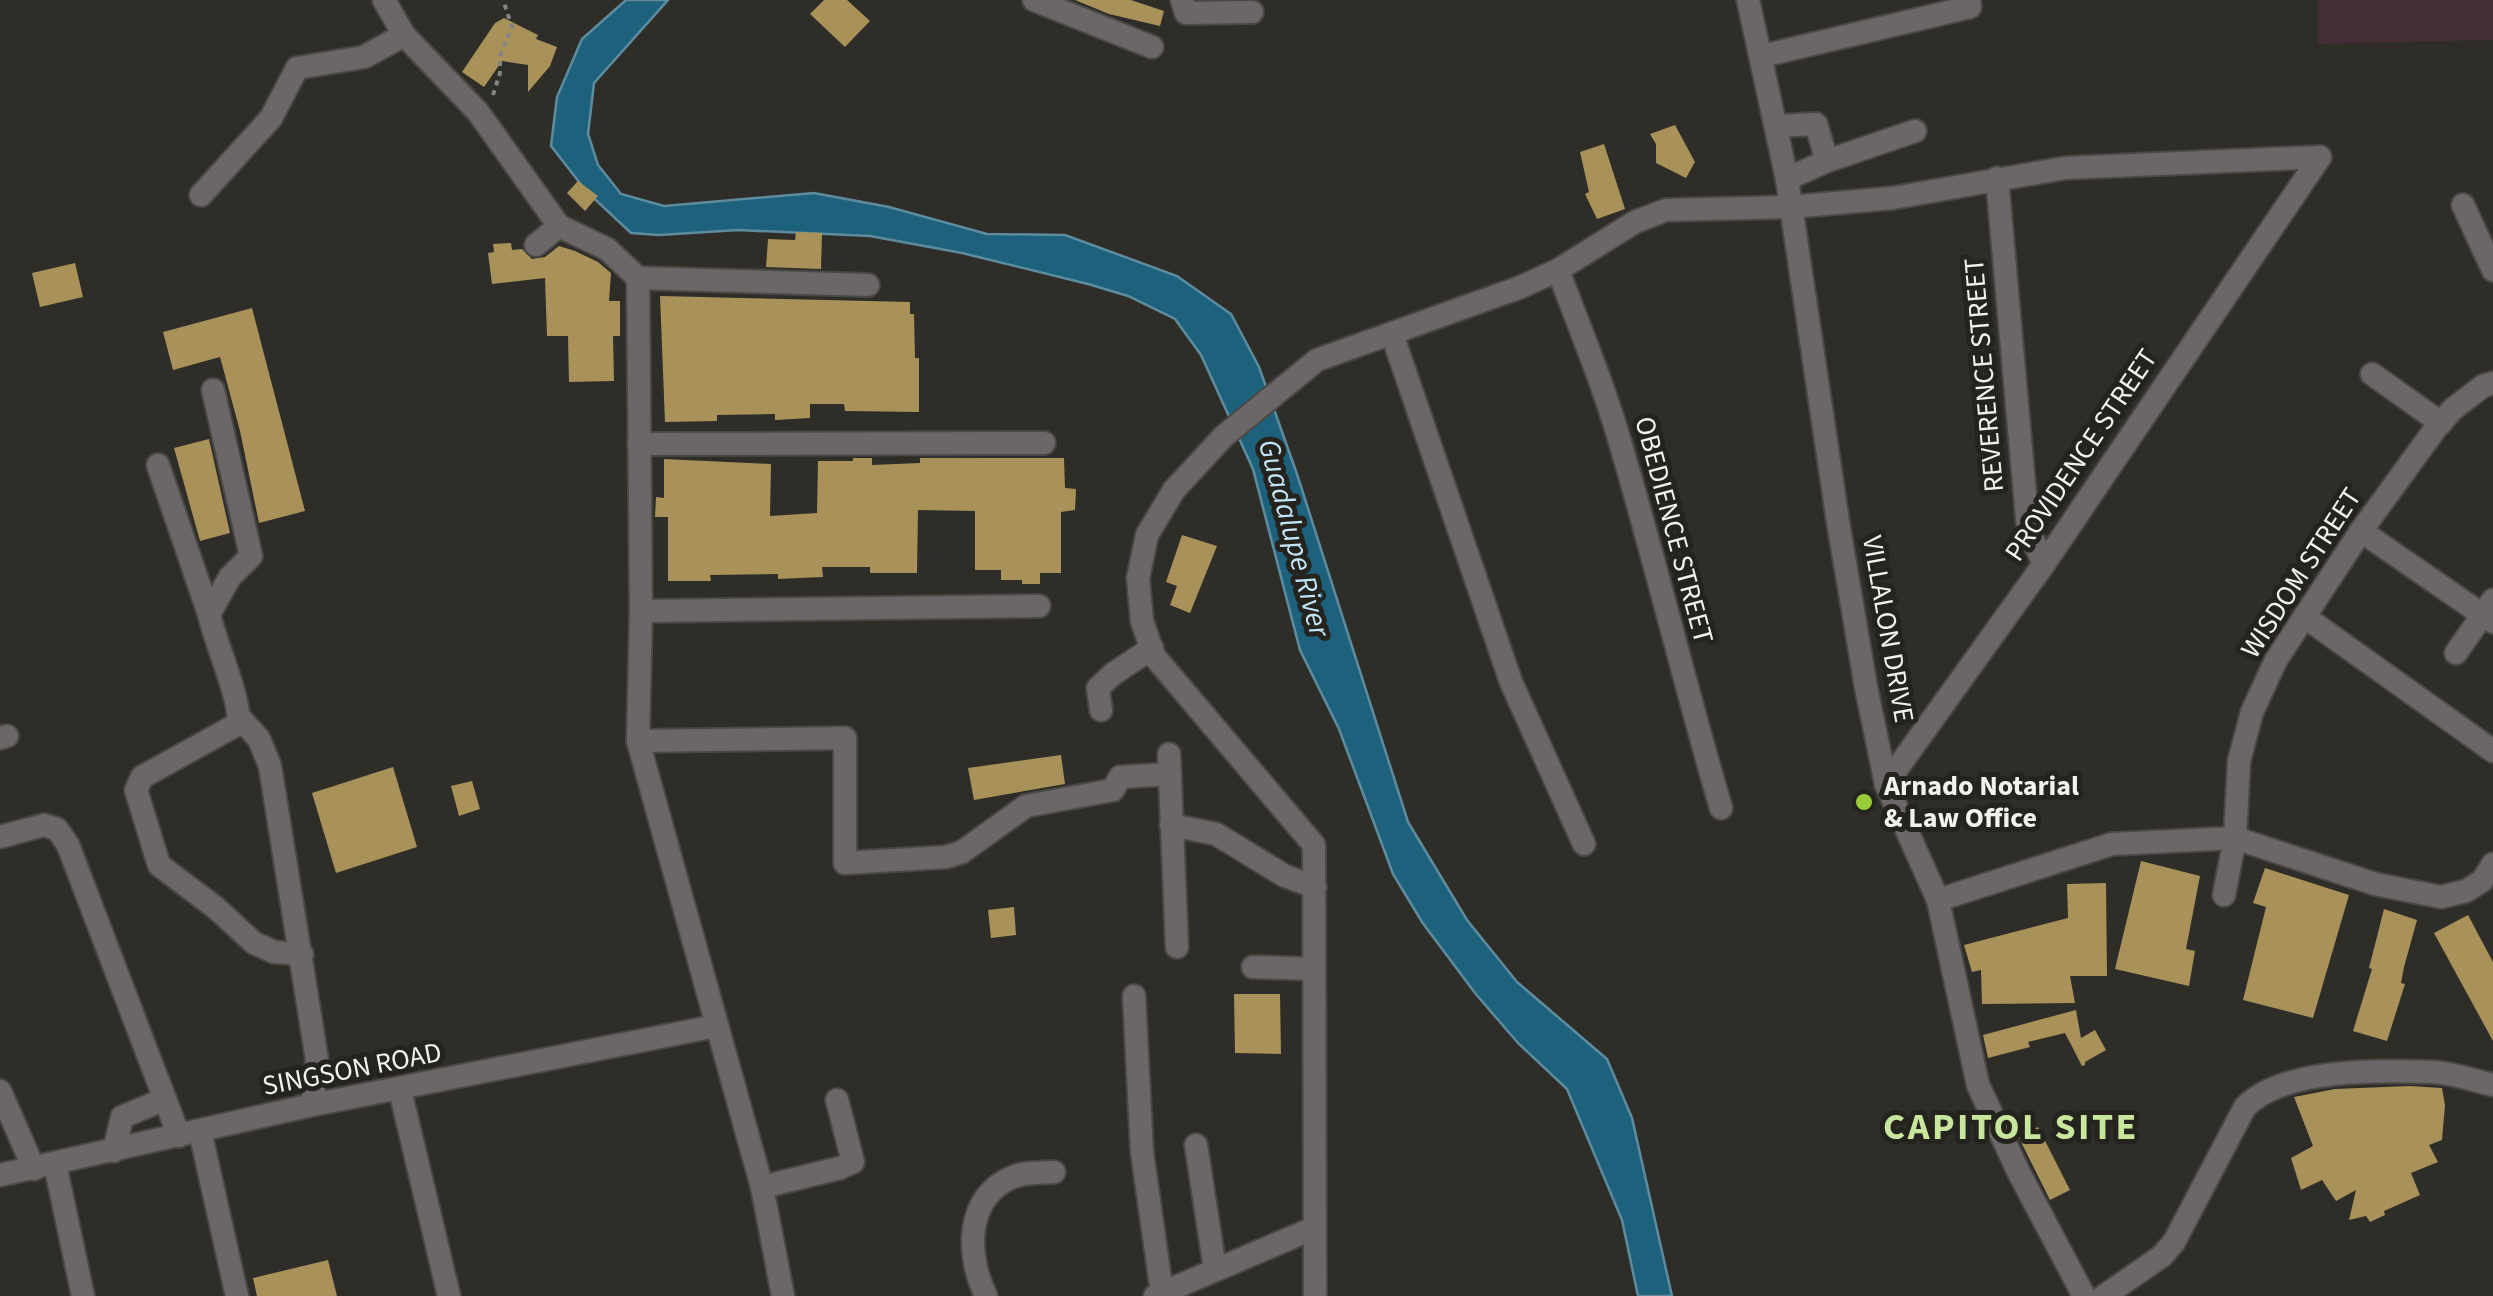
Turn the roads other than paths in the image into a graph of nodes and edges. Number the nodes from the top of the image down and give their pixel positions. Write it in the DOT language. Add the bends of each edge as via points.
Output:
graph roads {
  1 [pos="384,0"];
  2 [pos="1748,0"];
  3 [pos="1969,0"];
  4 [pos="1026,4"];
  5 [pos="1184,6"];
  6 [pos="1252,12"];
  7 [pos="404,35"];
  8 [pos="1152,47"];
  9 [pos="1762,56"];
  10 [pos="1778,126"];
  11 [pos="1915,131"];
  12 [pos="1827,161"];
  13 [pos="1998,178"];
  14 [pos="1787,179"];
  15 [pos="201,194"];
  16 [pos="2463,205"];
  17 [pos="1790,207"];
  18 [pos="558,226"];
  19 [pos="536,245"];
  20 [pos="1558,270"];
  21 [pos="2493,270"];
  22 [pos="638,278"];
  23 [pos="868,285"];
  24 [pos="1392,334"];
  25 [pos="2372,374"];
  26 [pos="2493,382"];
  27 [pos="213,390"];
  28 [pos="2441,422"];
  29 [pos="1044,442"];
  30 [pos="638,444"];
  31 [pos="158,465"];
  32 [pos="2361,532"];
  33 [pos="2044,564"];
  34 [pos="1039,606"];
  35 [pos="641,612"];
  36 [pos="2490,612"];
  37 [pos="209,614"];
  38 [pos="2304,616"];
  39 [pos="1152,648"];
  40 [pos="2456,653"];
  41 [pos="1101,710"];
  42 [pos="240,718"];
  43 [pos="638,741"];
  44 [pos="2493,751"];
  45 [pos="1886,784"];
  46 [pos="1721,808"];
  47 [pos="1171,826"];
  48 [pos="0,836"];
  49 [pos="2235,838"];
  50 [pos="1584,844"];
  51 [pos="2493,864"];
  52 [pos="1315,886"];
  53 [pos="2224,894"];
  54 [pos="1938,900"];
  55 [pos="1176,947"];
  56 [pos="302,954"];
  57 [pos="1253,966"];
  58 [pos="1314,969"];
  59 [pos="1134,996"];
  60 [pos="716,1026"];
  61 [pos="2493,1084"];
  62 [pos="400,1090"];
  63 [pos="0,1091"];
  64 [pos="165,1099"];
  65 [pos="837,1100"];
  66 [pos="312,1105"];
  67 [pos="190,1133"];
  68 [pos="1196,1145"];
  69 [pos="114,1151"];
  70 [pos="44,1166"];
  71 [pos="1054,1172"];
  72 [pos="0,1175"];
  73 [pos="762,1187"];
  74 [pos="1314,1228"];
  75 [pos="1215,1269"];
  76 [pos="1158,1294"];
  77 [pos="83,1296"];
  78 [pos="237,1296"];
  79 [pos="448,1296"];
  80 [pos="784,1296"];
  81 [pos="986,1296"];
  82 [pos="1315,1296"];
  83 [pos="2084,1296"];
  84 [pos="2104,1296"];
  1 -- 7 [label="street"];
  2 -- 9 [label="street, VILLALON DRIVE"];
  3 -- 9 [label="street" via="1970,7"];
  4 -- 8 [label="street"];
  5 -- 6 [label="street"];
  7 -- 15 [label="street" via="364,57 298,68 270,118"];
  7 -- 18 [label="street" via="478,112"];
  9 -- 10 [label="street, VILLALON DRIVE"];
  10 -- 12 [label="street" via="1816,124"];
  10 -- 14 [label="street, VILLALON DRIVE"];
  11 -- 12 [label="street"];
  12 -- 14 [label="street"];
  13 -- 17 [label="street" via="1893,198"];
  13 -- 33 [label="street, REVERENCE STREET" via="2028,529"];
  13 -- 33 [label="street, PROVIDENCE STREET" via="2065,168 2320,156"];
  14 -- 17 [label="street, VILLALON DRIVE"];
  16 -- 21 [label="street"];
  17 -- 20 [label="street" via="1666,210 1634,222"];
  17 -- 45 [label="street, VILLALON DRIVE"];
  18 -- 19 [label="street"];
  18 -- 22 [label="street" via="607,249"];
  20 -- 24 [label="street"];
  20 -- 46 [label="street, OBEDIENCE STREET" via="1622,448"];
  22 -- 23 [label="street"];
  22 -- 30 [label="street"];
  24 -- 39 [label="street" via="1316,360 1224,436 1174,490 1147,535 1138,578"];
  24 -- 50 [label="street" via="1511,682"];
  25 -- 28 [label="street"];
  26 -- 28 [label="street, WISDOM STREET"];
  27 -- 37 [label="street" via="252,556"];
  28 -- 32 [label="street, WISDOM STREET"];
  29 -- 30 [label="street"];
  30 -- 35 [label="street"];
  31 -- 37 [label="street"];
  32 -- 36 [label="street"];
  32 -- 38 [label="street, WISDOM STREET"];
  33 -- 45 [label="street, PROVIDENCE STREET"];
  34 -- 35 [label="street"];
  35 -- 43 [label="street"];
  36 -- 40 [label="street"];
  37 -- 42 [label="street"];
  38 -- 44 [label="street"];
  38 -- 49 [label="street, WISDOM STREET" via="2252,712 2239,761"];
  39 -- 41 [label="street" via="1098,688"];
  39 -- 52 [label="street" via="1314,845"];
  42 -- 56 [label="street" via="260,739 270,766"];
  42 -- 56 [label="street" via="142,777 136,790 159,865 254,944"];
  43 -- 47 [label="street" via="845,738 846,863 962,852 1026,806 1113,790 1120,776 1170,764"];
  43 -- 60 [label="street"];
  45 -- 54 [label="street, VILLALON DRIVE"];
  47 -- 52 [label="street" via="1216,834 1285,876"];
  47 -- 55 [label="street"];
  48 -- 64 [label="street" via="44,826 57,829 68,845"];
  49 -- 51 [label="street" via="2440,898 2482,881"];
  49 -- 53 [label="street, WISDOM STREET"];
  49 -- 54 [label="street" via="2112,844"];
  52 -- 58 [label="street"];
  54 -- 83 [label="street, VILLALON DRIVE" via="1978,1085"];
  56 -- 66 [label="street" via="317,1060"];
  57 -- 58 [label="street"];
  58 -- 74 [label="street"];
  59 -- 76 [label="street"];
  60 -- 62 [label="street, SINGSON ROAD"];
  60 -- 73 [label="street"];
  61 -- 84 [label="street" via="2436,1072 2352,1074 2288,1082 2258,1094 2174,1242"];
  62 -- 66 [label="street, SINGSON ROAD"];
  62 -- 79 [label="street"];
  63 -- 70 [label="street"];
  64 -- 67 [label="street"];
  64 -- 69 [label="street" via="122,1117"];
  65 -- 73 [label="street" via="853,1162"];
  66 -- 67 [label="street, SINGSON ROAD"];
  67 -- 69 [label="street, SINGSON ROAD"];
  67 -- 78 [label="street"];
  68 -- 75 [label="street"];
  69 -- 70 [label="street, SINGSON ROAD"];
  70 -- 72 [label="street, SINGSON ROAD"];
  70 -- 77 [label="street"];
  71 -- 81 [label="street" via="1015,1176 989,1192 971,1239"];
  73 -- 80 [label="street"];
  74 -- 75 [label="street"];
  74 -- 82 [label="street"];
  75 -- 76 [label="street"];
}
